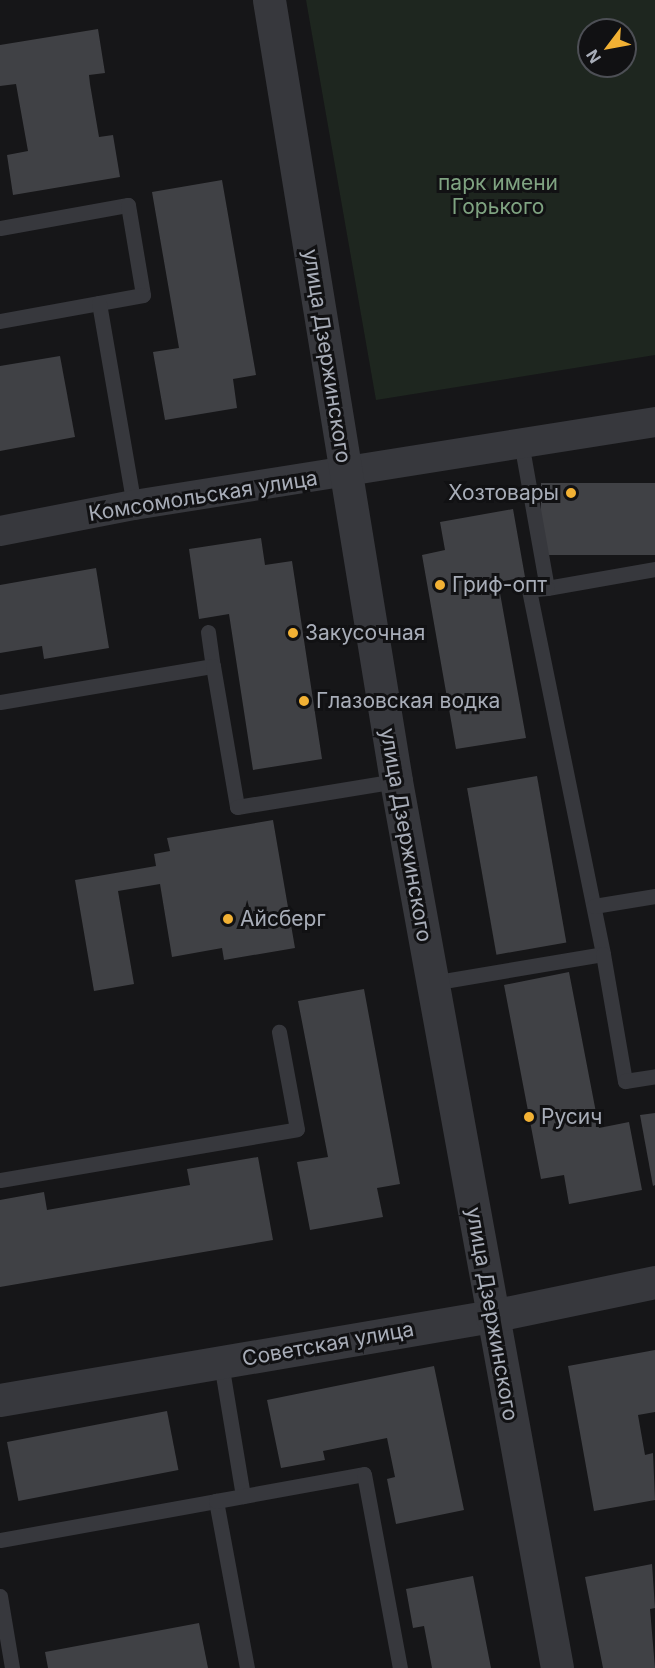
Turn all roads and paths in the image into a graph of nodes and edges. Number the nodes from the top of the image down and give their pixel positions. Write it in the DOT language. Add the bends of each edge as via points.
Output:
graph roads {
  1 [pos="269,0"];
  2 [pos="0,228"];
  3 [pos="99,303"];
  4 [pos="0,321"];
  5 [pos="655,422"];
  6 [pos="520,442"];
  7 [pos="347,472"];
  8 [pos="134,505"];
  9 [pos="0,531"];
  10 [pos="655,569"];
  11 [pos="547,588"];
  12 [pos="208,632"];
  13 [pos="213,666"];
  14 [pos="0,702"];
  15 [pos="396,781"];
  16 [pos="655,896"];
  17 [pos="594,906"];
  18 [pos="603,954"];
  19 [pos="432,983"];
  20 [pos="279,1032"];
  21 [pos="655,1076"];
  22 [pos="0,1180"];
  23 [pos="655,1282"];
  24 [pos="492,1316"];
  25 [pos="221,1363"];
  26 [pos="0,1400"];
  27 [pos="243,1496"];
  28 [pos="216,1501"];
  29 [pos="0,1540"];
  30 [pos="0,1596"];
  31 [pos="12,1668"];
  32 [pos="247,1668"];
  33 [pos="400,1668"];
  34 [pos="557,1668"];
  1 -- 7 [label="street, улица Дзержинского"];
  2 -- 3 [label="lane" via="128,205 143,295"];
  3 -- 4 [label="lane"];
  3 -- 8 [label="lane"];
  5 -- 6 [label="street, Комсомольская улица"];
  6 -- 7 [label="street, Комсомольская улица"];
  6 -- 11 [label="lane"];
  7 -- 8 [label="street, Комсомольская улица"];
  7 -- 15 [label="street, улица Дзержинского"];
  8 -- 9 [label="street, Комсомольская улица"];
  10 -- 11 [label="lane"];
  11 -- 17 [label="lane" via="529,590"];
  12 -- 13 [label="lane"];
  13 -- 14 [label="lane"];
  13 -- 15 [label="lane" via="237,807"];
  15 -- 19 [label="street, улица Дзержинского"];
  16 -- 17 [label="lane"];
  17 -- 18 [label="lane"];
  18 -- 19 [label="lane"];
  18 -- 21 [label="lane" via="625,1081"];
  19 -- 24 [label="street, улица Дзержинского"];
  20 -- 22 [label="lane" via="297,1129"];
  23 -- 24 [label="street, Советская улица"];
  24 -- 25 [label="street, Советская улица"];
  24 -- 34 [label="street, улица Дзержинского"];
  25 -- 26 [label="street, Советская улица"];
  25 -- 27 [label="lane"];
  27 -- 28 [label="lane"];
  27 -- 33 [label="lane" via="364,1474"];
  28 -- 29 [label="lane"];
  28 -- 32 [label="lane"];
  30 -- 31 [label="lane"];
}
